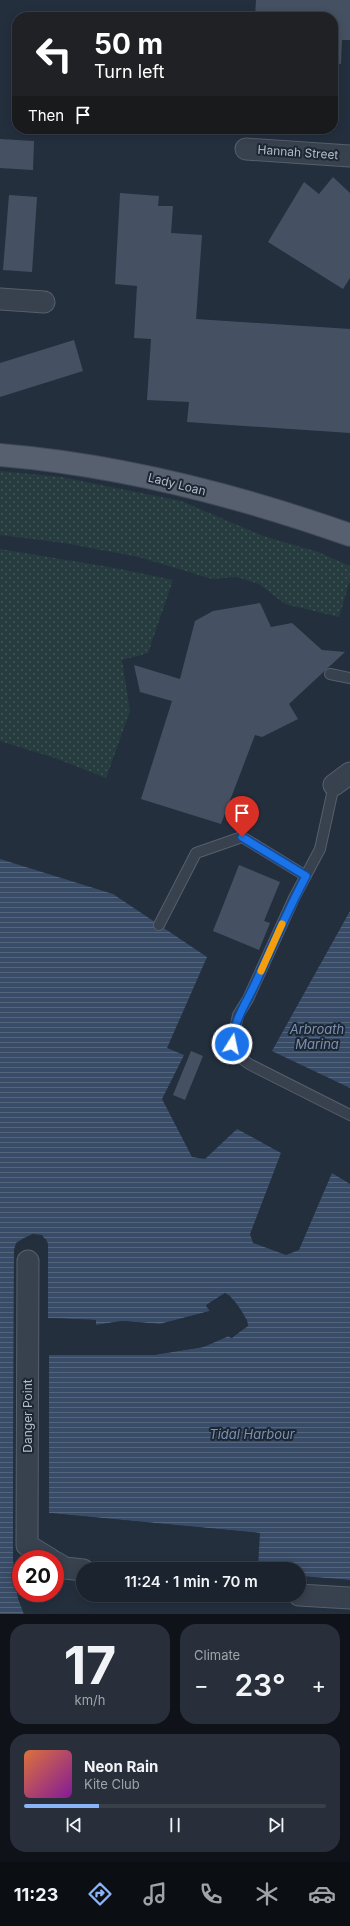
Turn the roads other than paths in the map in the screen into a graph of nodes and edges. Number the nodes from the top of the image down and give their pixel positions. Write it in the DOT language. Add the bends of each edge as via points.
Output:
graph roads {
  1 [pos="246,149"];
  2 [pos="350,156"];
  3 [pos="0,299"];
  4 [pos="44,302"];
  5 [pos="0,455"];
  6 [pos="350,535"];
  7 [pos="330,674"];
  8 [pos="350,678"];
  9 [pos="342,779"];
  10 [pos="306,876"];
  11 [pos="159,925"];
  12 [pos="350,1115"];
  13 [pos="28,1261"];
  14 [pos="35,1550"];
  15 [pos="64,1567"];
  16 [pos="76,1569"];
  17 [pos="306,1595"];
  18 [pos="350,1598"];
  1 -- 2 [label="street, Hannah Street"];
  3 -- 4 [label="street"];
  5 -- 6 [label="main road, Lady Loan" via="79,464 174,483 284,512"];
  7 -- 8 [label="lane"];
  9 -- 10 [label="lane" via="320,849"];
  10 -- 11 [label="lane" via="242,837 209,848 196,853"];
  10 -- 12 [label="lane" via="238,1015 232,1044 237,1055 249,1064"];
  13 -- 14 [label="street, Danger Point" via="27,1545"];
  15 -- 16 [label="street"];
  17 -- 18 [label="street"];
}
